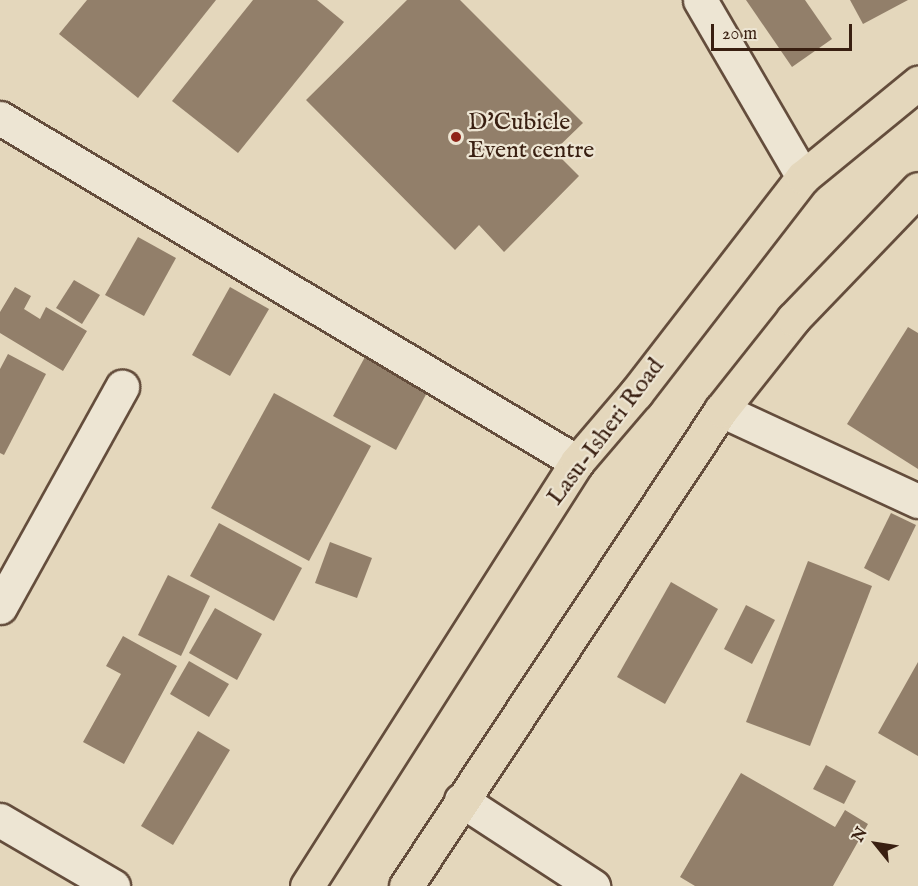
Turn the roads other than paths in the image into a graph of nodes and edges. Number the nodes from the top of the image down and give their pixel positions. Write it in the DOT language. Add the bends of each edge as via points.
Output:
graph roads {
  1 [pos="700,0"];
  2 [pos="918,83"];
  3 [pos="0,118"];
  4 [pos="803,177"];
  5 [pos="918,189"];
  6 [pos="122,387"];
  7 [pos="721,410"];
  8 [pos="577,462"];
  9 [pos="918,501"];
  10 [pos="0,607"];
  11 [pos="461,800"];
  12 [pos="0,820"];
  13 [pos="113,886"];
  14 [pos="307,886"];
  15 [pos="406,886"];
  16 [pos="593,886"];
  1 -- 4 [label="street"];
  2 -- 4 [label="main road, Lasu-Isheri Road"];
  3 -- 8 [label="street"];
  4 -- 8 [label="main road, Lasu-Isheri Road" via="636,393"];
  5 -- 7 [label="main road" via="793,319"];
  6 -- 10 [label="street"];
  7 -- 9 [label="street"];
  7 -- 11 [label="main road"];
  8 -- 14 [label="main road, Lasu-Isheri Road"];
  11 -- 15 [label="main road"];
  11 -- 16 [label="street"];
  12 -- 13 [label="street"];
}
